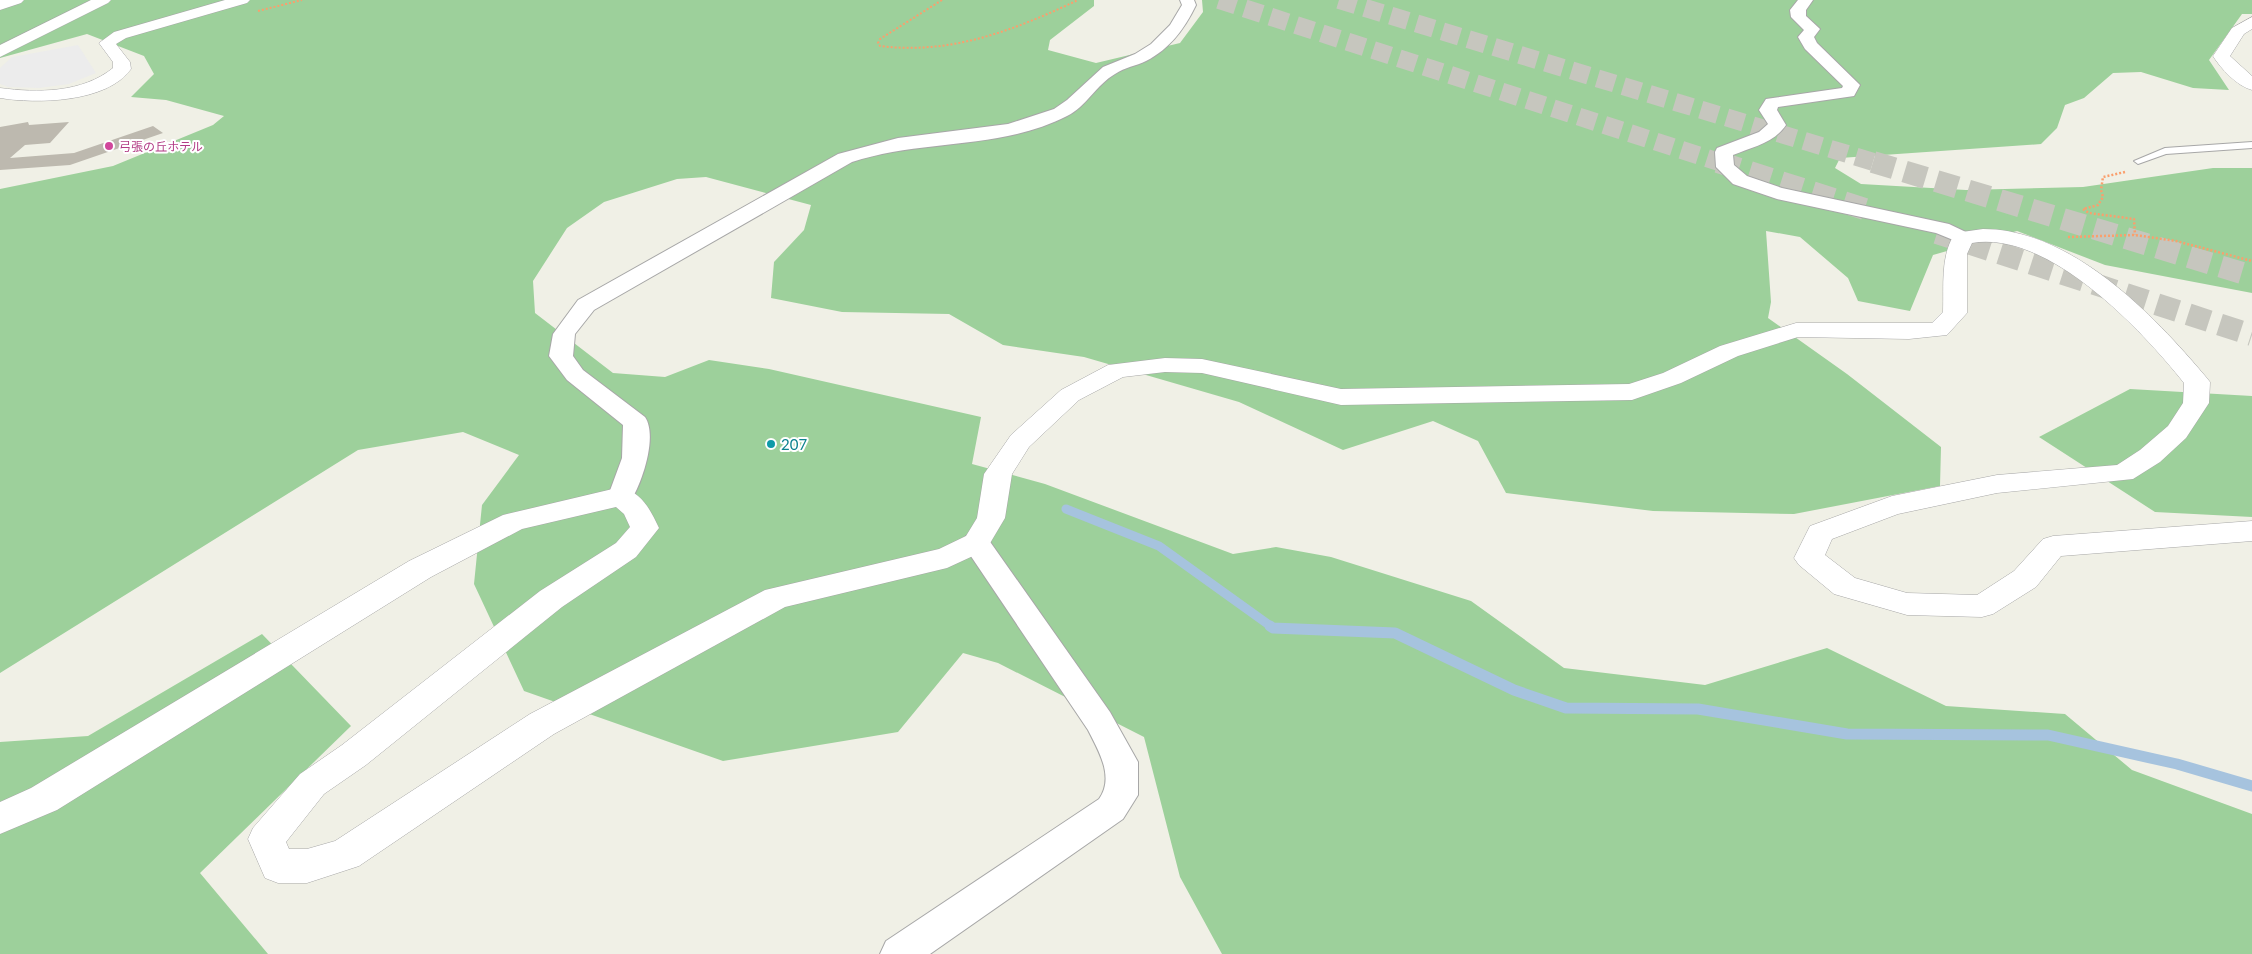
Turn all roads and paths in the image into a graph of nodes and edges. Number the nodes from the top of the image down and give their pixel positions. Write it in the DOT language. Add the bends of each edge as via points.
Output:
graph roads {
  1 [pos="16,0"];
  2 [pos="103,0"];
  3 [pos="242,0"];
  4 [pos="942,0"];
  5 [pos="1078,0"];
  6 [pos="1188,0"];
  7 [pos="1806,0"];
  8 [pos="0,5"];
  9 [pos="2252,22"];
  10 [pos="0,52"];
  11 [pos="2252,85"];
  12 [pos="0,93"];
  13 [pos="2252,145"];
  14 [pos="2138,161"];
  15 [pos="2135,235"];
  16 [pos="2066,237"];
  17 [pos="1963,238"];
  18 [pos="2252,261"];
  19 [pos="621,496"];
  20 [pos="2252,531"];
  21 [pos="976,543"];
  22 [pos="0,818"];
  23 [pos="899,954"];
  1 -- 8 [label="street"];
  2 -- 10 [label="street"];
  3 -- 12 [label="street" via="120,35 107,43 121,62 122,69 115,77 63,95"];
  4 -- 5 [label="path" via="880,40 880,46 915,50 944,47 1014,28"];
  6 -- 19 [label="street" via="1189,5 1170,37 1142,56 1109,70 1062,112 1015,128 859,152 586,305 564,334 561,356 575,375 636,422 635,458"];
  7 -- 17 [label="street" via="1798,10 1799,17 1812,29 1806,37 1811,46 1852,85 1848,92 1772,103 1768,110 1777,125 1764,136 1724,152 1725,167 1740,180 1777,193 1942,228"];
  9 -- 11 [label="street" via="2238,31 2220,56"];
  13 -- 14 [label="lane" via="2165,151"];
  14 -- 15 [label="path" via="2141,167 2103,177 2098,206 2083,209 2089,213 2134,219"];
  15 -- 16 [label="path"];
  15 -- 18 [label="path" via="2176,241"];
  17 -- 20 [label="street" via="1986,235 2021,242 2056,257 2085,275 2118,299 2154,332 2197,382 2196,403 2177,432 2124,473 1998,484 1892,506 1820,533 1809,558 1845,586 1907,604 1982,606 2025,579 2053,546"];
  17 -- 21 [label="street" via="1956,254 1954,313 1939,330 1796,330 1729,351 1672,378 1632,392 1340,397 1202,366 1165,365 1117,370 1070,396 1020,441 998,474 991,518"];
  19 -- 21 [label="street" via="636,509 645,528 626,550 551,600 354,755 312,784 266,839 278,866 307,866 346,854 542,724 776,598 947,558"];
  19 -- 22 [label="street" via="513,522 420,569 44,799"];
  21 -- 23 [label="street" via="1099,721 1121,762 1120,795 1110,809"];
}
